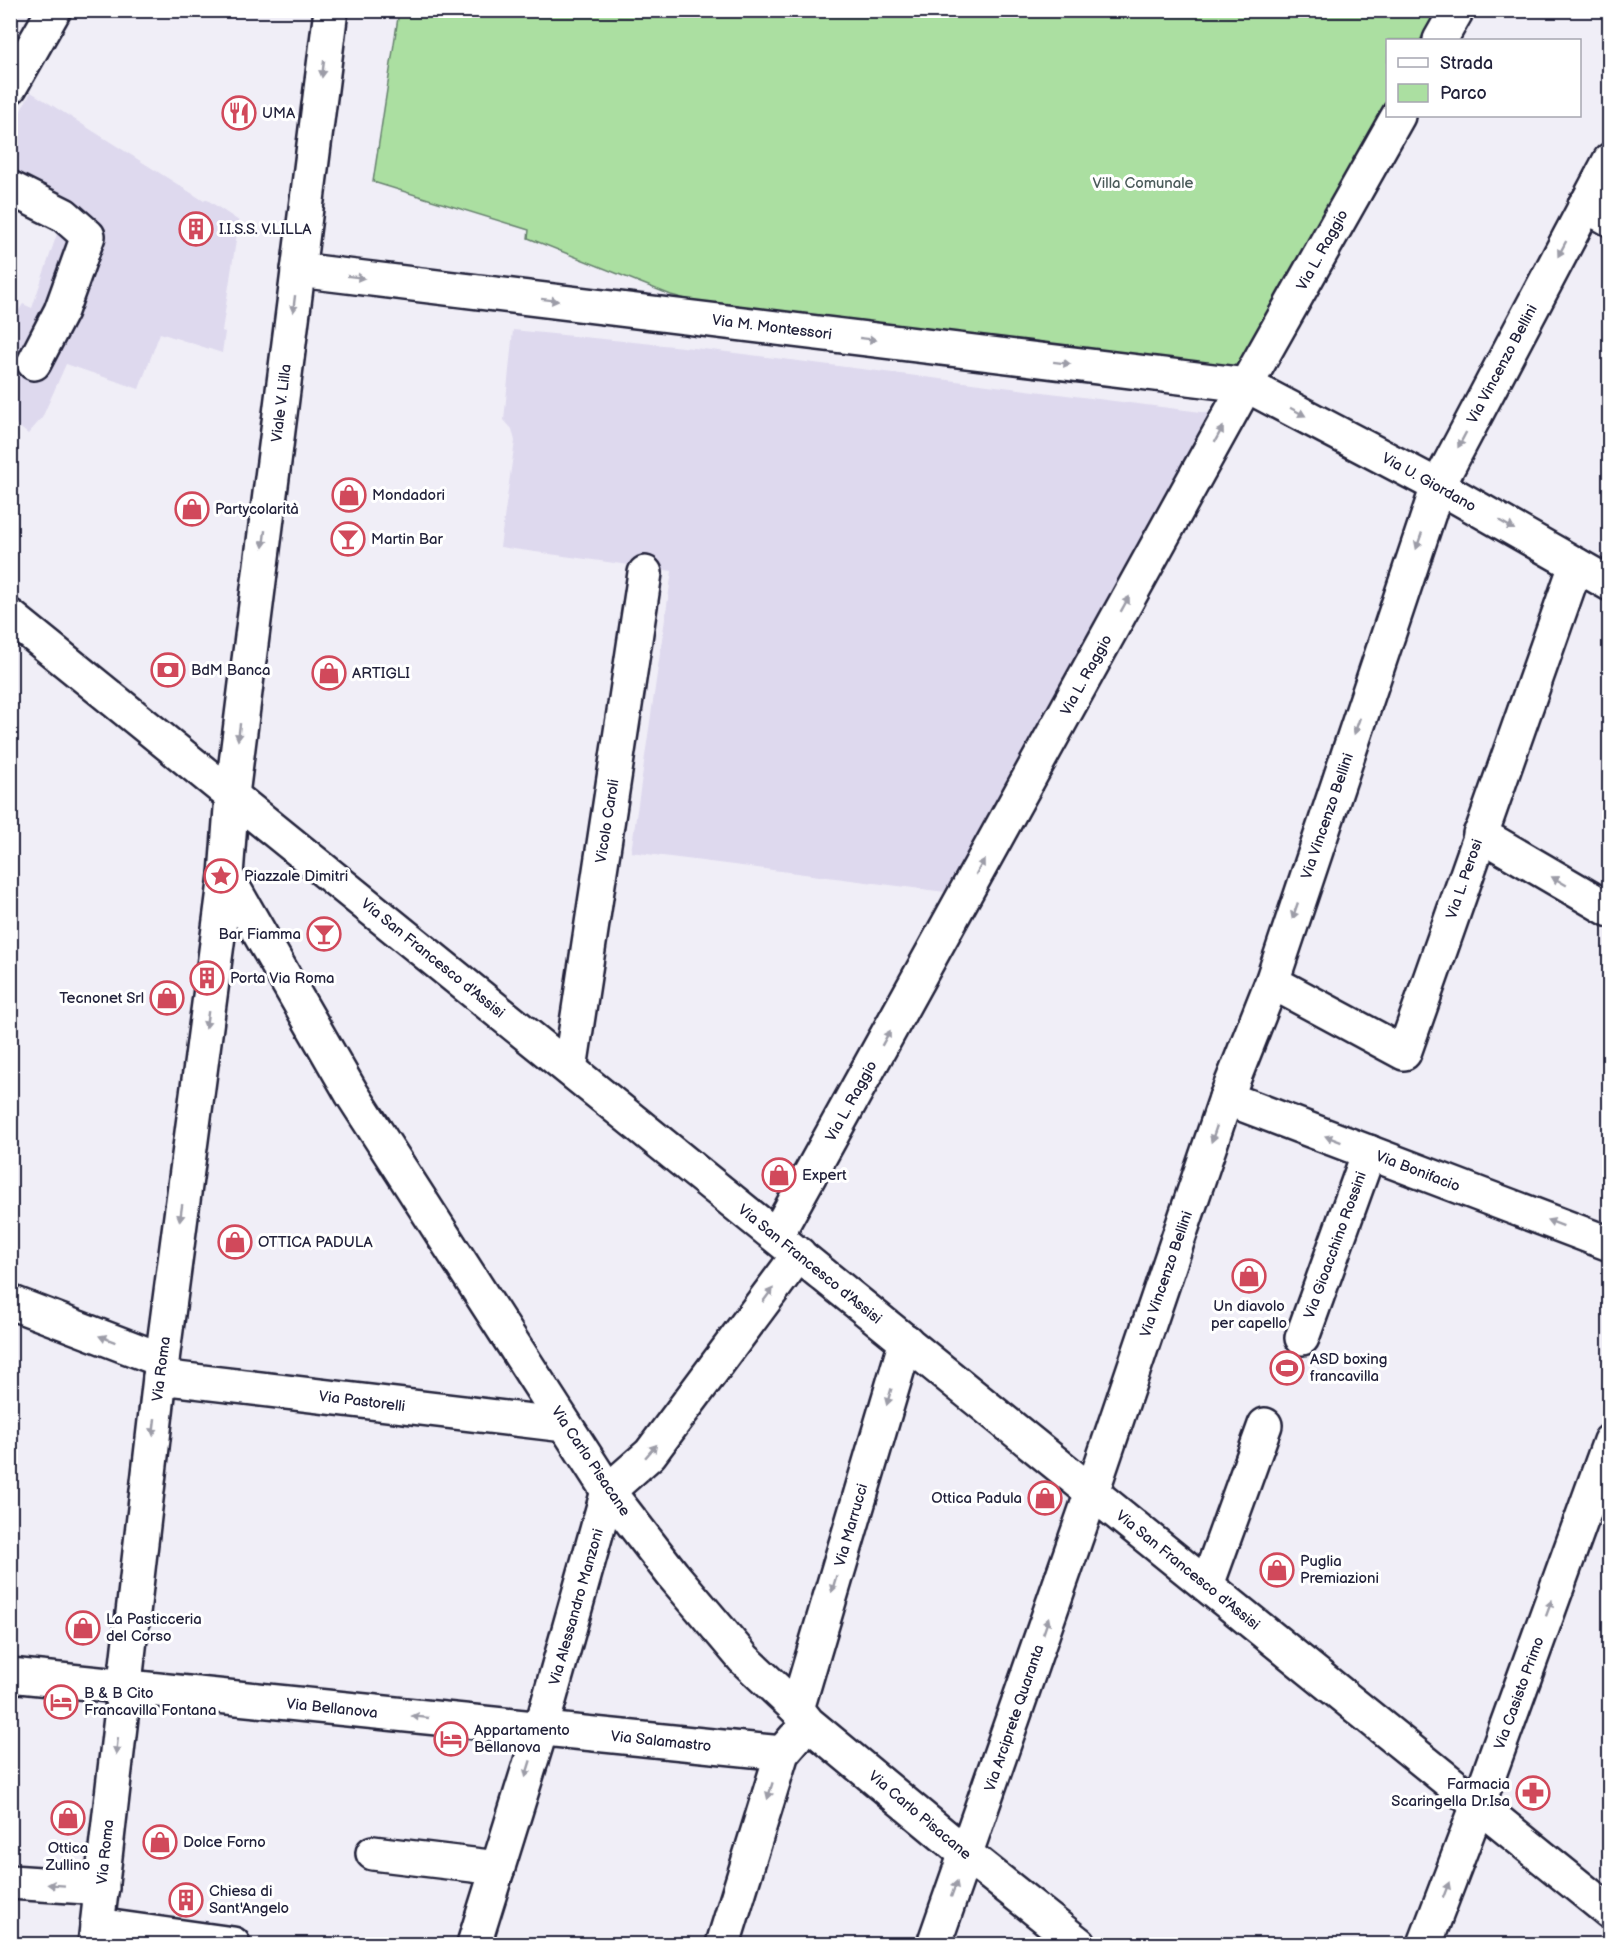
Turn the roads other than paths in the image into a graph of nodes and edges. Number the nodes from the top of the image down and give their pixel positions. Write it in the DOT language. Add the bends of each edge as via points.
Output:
graph roads {
  1 [pos="54,10"];
  2 [pos="330,10"];
  3 [pos="1457,10"];
  4 [pos="1441,39"];
  5 [pos="10,87"];
  6 [pos="1397,117"];
  7 [pos="1610,160"];
  8 [pos="10,188"];
  9 [pos="1597,212"];
  10 [pos="298,270"];
  11 [pos="34,363"];
  12 [pos="1246,385"];
  13 [pos="1438,486"];
  14 [pos="1576,565"];
  15 [pos="645,573"];
  16 [pos="1610,584"];
  17 [pos="10,616"];
  18 [pos="232,795"];
  19 [pos="1480,834"];
  20 [pos="226,874"];
  21 [pos="1610,910"];
  22 [pos="1272,982"];
  23 [pos="570,1069"];
  24 [pos="1226,1098"];
  25 [pos="1369,1152"];
  26 [pos="1610,1244"];
  27 [pos="788,1245"];
  28 [pos="10,1302"];
  29 [pos="1302,1338"];
  30 [pos="906,1341"];
  31 [pos="161,1368"];
  32 [pos="565,1425"];
  33 [pos="1265,1425"];
  34 [pos="1610,1441"];
  35 [pos="609,1491"];
  36 [pos="1092,1492"];
  37 [pos="1207,1585"];
  38 [pos="10,1675"];
  39 [pos="124,1687"];
  40 [pos="803,1716"];
  41 [pos="541,1729"];
  42 [pos="782,1753"];
  43 [pos="1478,1805"];
  44 [pos="373,1852"];
  45 [pos="966,1854"];
  46 [pos="498,1868"];
  47 [pos="10,1882"];
  48 [pos="102,1888"];
  49 [pos="1610,1912"];
  50 [pos="96,1935"];
  51 [pos="232,1944"];
  52 [pos="474,1944"];
  53 [pos="723,1944"];
  54 [pos="934,1944"];
  55 [pos="1079,1944"];
  56 [pos="1425,1944"];
  1 -- 5 [label="street"];
  2 -- 10 [label="street, Viale V. Lilla, one-way"];
  3 -- 4 [label="street"];
  6 -- 12 [label="street, Via L. Raggio"];
  7 -- 9 [label="street, Via Vincenzo Bellini"];
  8 -- 11 [label="street" via="64,215 88,236 61,311"];
  9 -- 13 [label="street, Via Vincenzo Bellini, one-way"];
  10 -- 12 [label="street, Via M. Montessori, one-way"];
  10 -- 18 [label="street, Viale V. Lilla, one-way"];
  12 -- 13 [label="street, Via U. Giordano, one-way"];
  27 -- 12 [label="street, Via L. Raggio, one-way"];
  13 -- 14 [label="street, Via U. Giordano, one-way"];
  13 -- 22 [label="street, Via Vincenzo Bellini, one-way"];
  14 -- 16 [label="street, Via U. Giordano"];
  14 -- 19 [label="street, Via L. Perosi"];
  15 -- 23 [label="street, Vicolo Caroli"];
  17 -- 18 [label="street, Via San Francesco d'Assisi"];
  18 -- 20 [label="street, Via Roma"];
  18 -- 23 [label="street, Via San Francesco d'Assisi"];
  21 -- 19 [label="street, one-way"];
  19 -- 22 [label="street, Via L. Perosi" via="1404,1053"];
  20 -- 31 [label="street, Via Roma, one-way"];
  20 -- 32 [label="street, Via Carlo Pisacane" via="352,1094"];
  22 -- 24 [label="street, Via Vincenzo Bellini"];
  23 -- 27 [label="street, Via San Francesco d'Assisi"];
  25 -- 24 [label="street, Via Bonifacio, one-way"];
  24 -- 36 [label="street, Via Vincenzo Bellini, one-way"];
  26 -- 25 [label="street, Via Bonifacio, one-way"];
  25 -- 29 [label="street, Via Gioacchino Rossini"];
  27 -- 30 [label="street, Via San Francesco d'Assisi"];
  35 -- 27 [label="street, one-way" via="650,1454"];
  31 -- 28 [label="street, Via Pastorelli, one-way"];
  30 -- 36 [label="street, Via San Francesco d'Assisi"];
  30 -- 40 [label="street, Via Marrucci, one-way"];
  31 -- 32 [label="street, Via Pastorelli"];
  31 -- 39 [label="street, Via Roma, one-way"];
  32 -- 35 [label="street, Via Carlo Pisacane"];
  33 -- 37 [label="street"];
  43 -- 34 [label="street, Via Casisto Primo, one-way"];
  35 -- 40 [label="street, Via Carlo Pisacane" via="744,1659"];
  35 -- 41 [label="street, Via Alessandro Manzoni"];
  36 -- 37 [label="street, Via San Francesco d'Assisi"];
  45 -- 36 [label="street, Via Arciprete Quaranta, one-way"];
  37 -- 43 [label="street, Via San Francesco d'Assisi"];
  38 -- 39 [label="street, Via Bellanova"];
  41 -- 39 [label="street, Via Bellanova, one-way"];
  39 -- 48 [label="street, Via Roma, one-way"];
  40 -- 42 [label="street, Via Marrucci"];
  40 -- 45 [label="street, Via Carlo Pisacane"];
  41 -- 42 [label="street, Via Salamastro"];
  41 -- 46 [label="street, Via Alessandro Manzoni, one-way"];
  42 -- 53 [label="street, Via Marrucci, one-way"];
  43 -- 49 [label="street, Via San Francesco d'Assisi"];
  56 -- 43 [label="street, Via Casisto Primo, one-way"];
  44 -- 46 [label="street"];
  54 -- 45 [label="street, Via Arciprete Quaranta, one-way"];
  45 -- 55 [label="street, Via Carlo Pisacane"];
  46 -- 52 [label="street, Via Alessandro Manzoni"];
  48 -- 47 [label="street, one-way"];
  48 -- 50 [label="street, Via Roma"];
  50 -- 51 [label="street"];
}
